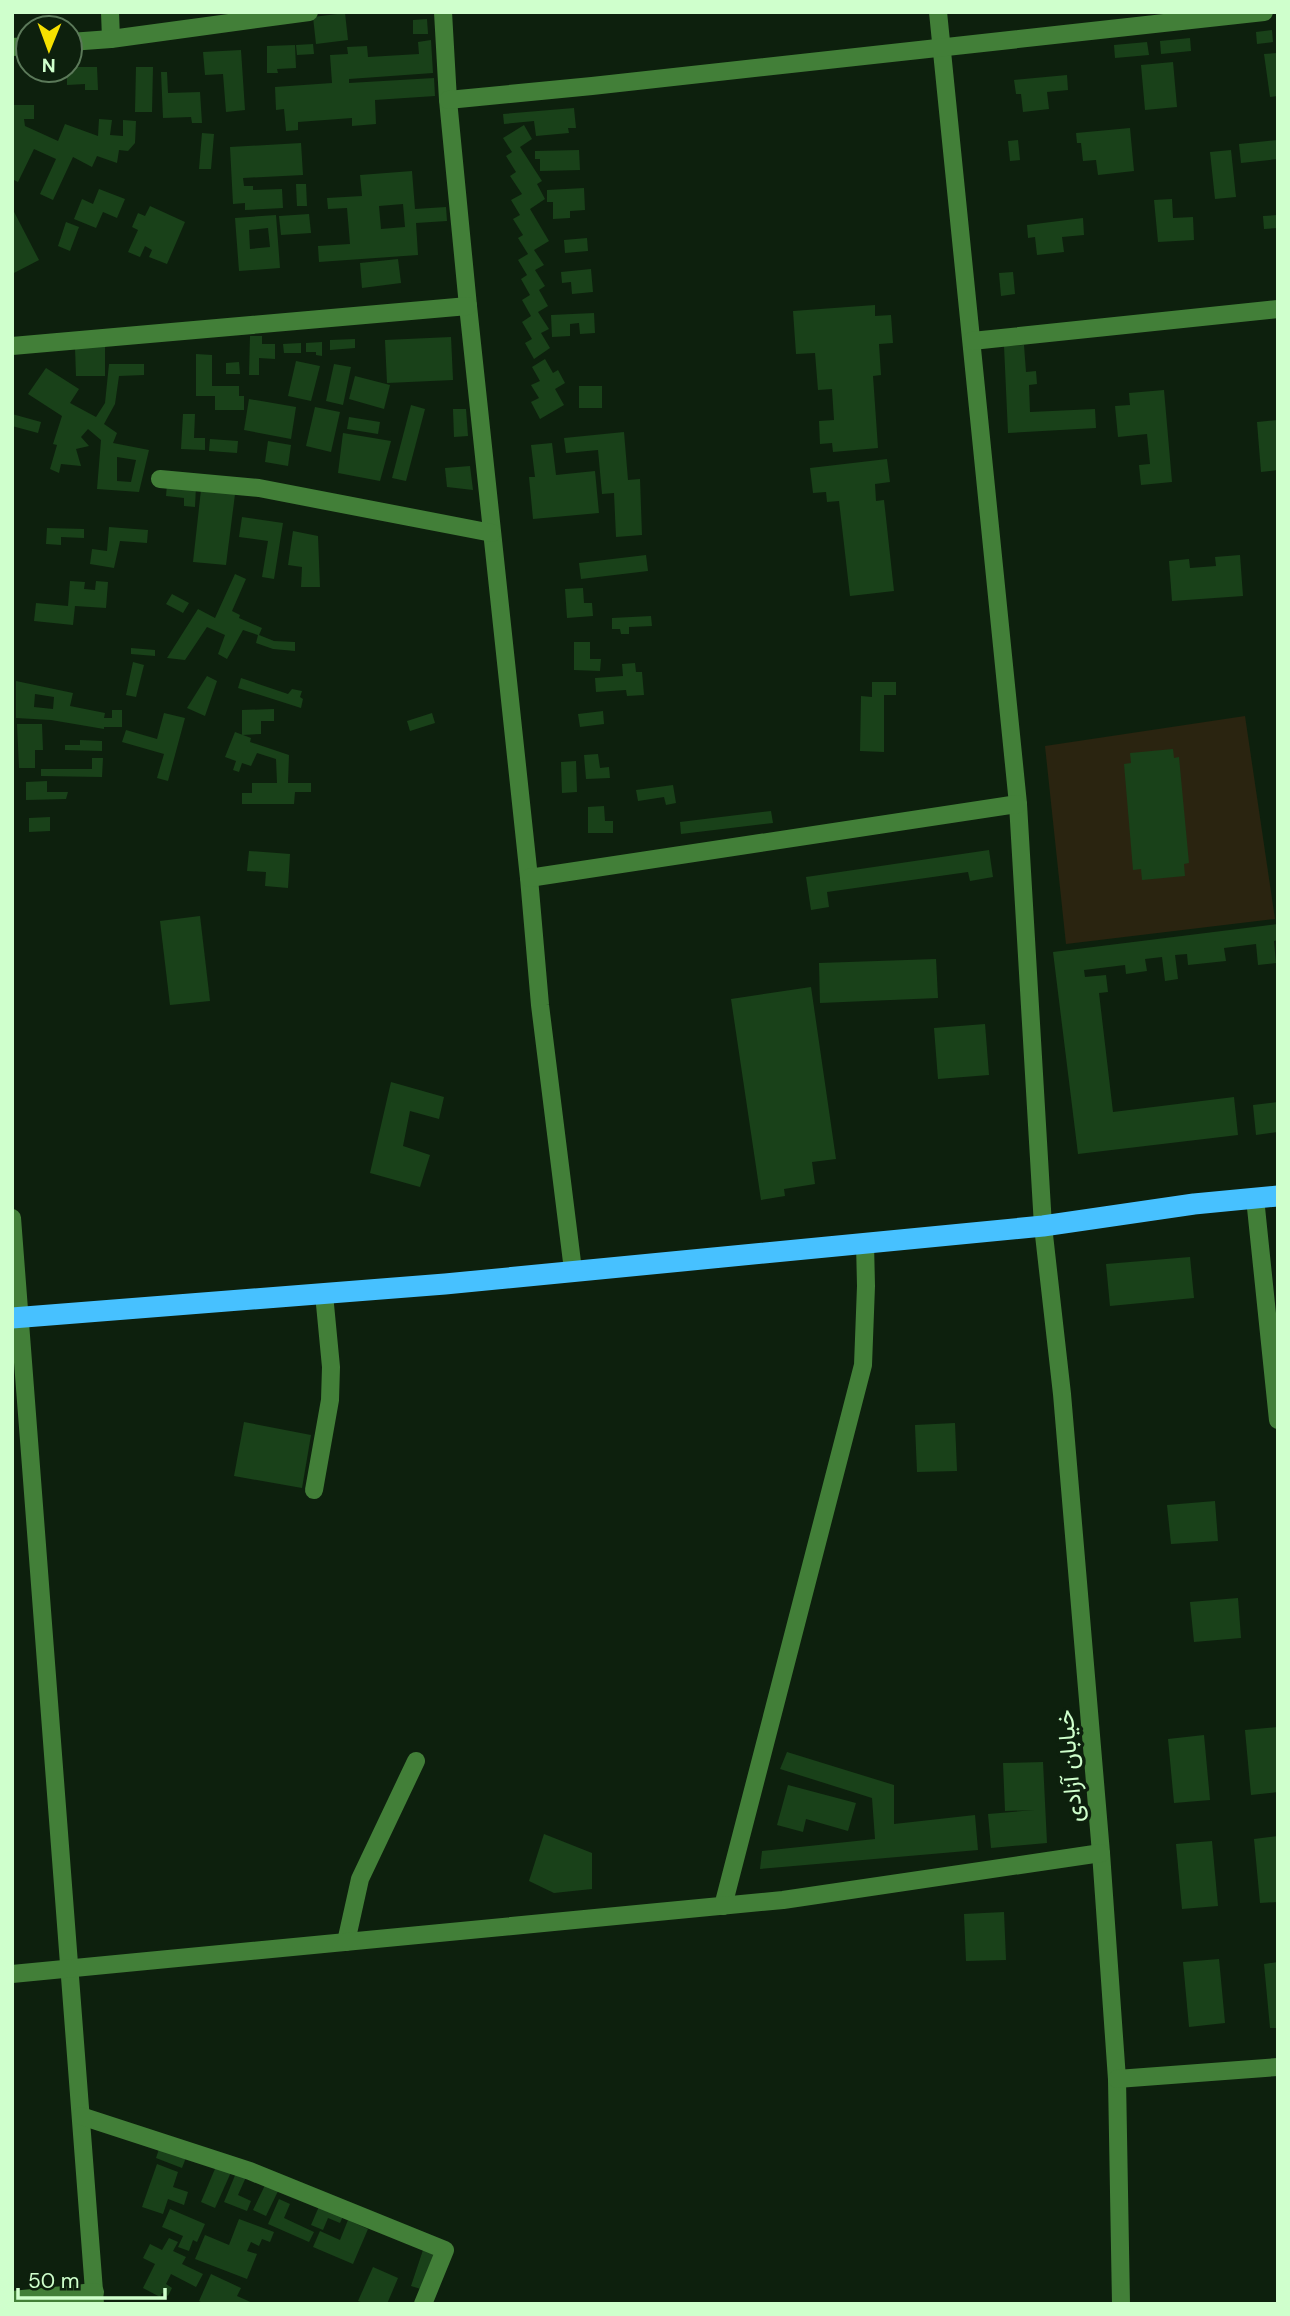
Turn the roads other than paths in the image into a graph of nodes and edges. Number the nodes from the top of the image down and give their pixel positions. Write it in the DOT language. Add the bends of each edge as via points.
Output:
graph roads {
  1 [pos="110,12"];
  2 [pos="309,12"];
  3 [pos="443,12"];
  4 [pos="938,12"];
  5 [pos="1264,12"];
  6 [pos="111,39"];
  7 [pos="84,41"];
  8 [pos="942,47"];
  9 [pos="449,100"];
  10 [pos="468,306"];
  11 [pos="1278,309"];
  12 [pos="972,341"];
  13 [pos="12,346"];
  14 [pos="160,479"];
  15 [pos="492,533"];
  16 [pos="1018,804"];
  17 [pos="529,878"];
  18 [pos="1278,1196"];
  19 [pos="1255,1198"];
  20 [pos="12,1218"];
  21 [pos="1043,1226"];
  22 [pos="865,1243"];
  23 [pos="573,1270"];
  24 [pos="324,1294"];
  25 [pos="16,1318"];
  26 [pos="1278,1420"];
  27 [pos="314,1490"];
  28 [pos="416,1761"];
  29 [pos="1101,1853"];
  30 [pos="723,1906"];
  31 [pos="346,1942"];
  32 [pos="70,1969"];
  33 [pos="12,1974"];
  34 [pos="1278,2067"];
  35 [pos="1117,2080"];
  36 [pos="81,2116"];
  37 [pos="95,2298"];
  38 [pos="12,2300"];
  39 [pos="423,2304"];
  40 [pos="1121,2304"];
  1 -- 6 [label="street"];
  2 -- 6 [label="street"];
  3 -- 9 [label="street"];
  4 -- 8 [label="street, خیابان آزادی"];
  5 -- 8 [label="street"];
  6 -- 7 [label="street"];
  8 -- 9 [label="street"];
  8 -- 12 [label="street, خیابان آزادی"];
  9 -- 10 [label="street"];
  10 -- 13 [label="street"];
  10 -- 15 [label="street"];
  11 -- 12 [label="street"];
  12 -- 16 [label="street, خیابان آزادی"];
  14 -- 15 [label="street" via="258,488"];
  15 -- 17 [label="street"];
  16 -- 17 [label="street"];
  16 -- 21 [label="street, خیابان آزادی"];
  17 -- 23 [label="street"];
  18 -- 19 [label="highway"];
  19 -- 21 [label="highway"];
  19 -- 26 [label="street"];
  20 -- 25 [label="street"];
  21 -- 22 [label="highway"];
  21 -- 29 [label="street, خیابان آزادی"];
  22 -- 23 [label="highway"];
  22 -- 30 [label="street" via="863,1365"];
  23 -- 24 [label="highway"];
  24 -- 25 [label="highway"];
  24 -- 27 [label="street" via="330,1400"];
  25 -- 32 [label="street"];
  28 -- 31 [label="street" via="360,1879"];
  29 -- 30 [label="street"];
  29 -- 35 [label="street, خیابان آزادی"];
  30 -- 31 [label="street"];
  31 -- 32 [label="street"];
  32 -- 33 [label="street"];
  32 -- 36 [label="street"];
  34 -- 35 [label="street"];
  35 -- 40 [label="street, خیابان آزادی"];
  36 -- 37 [label="street"];
  36 -- 39 [label="street" via="250,2171 445,2250"];
  37 -- 38 [label="street"];
}
